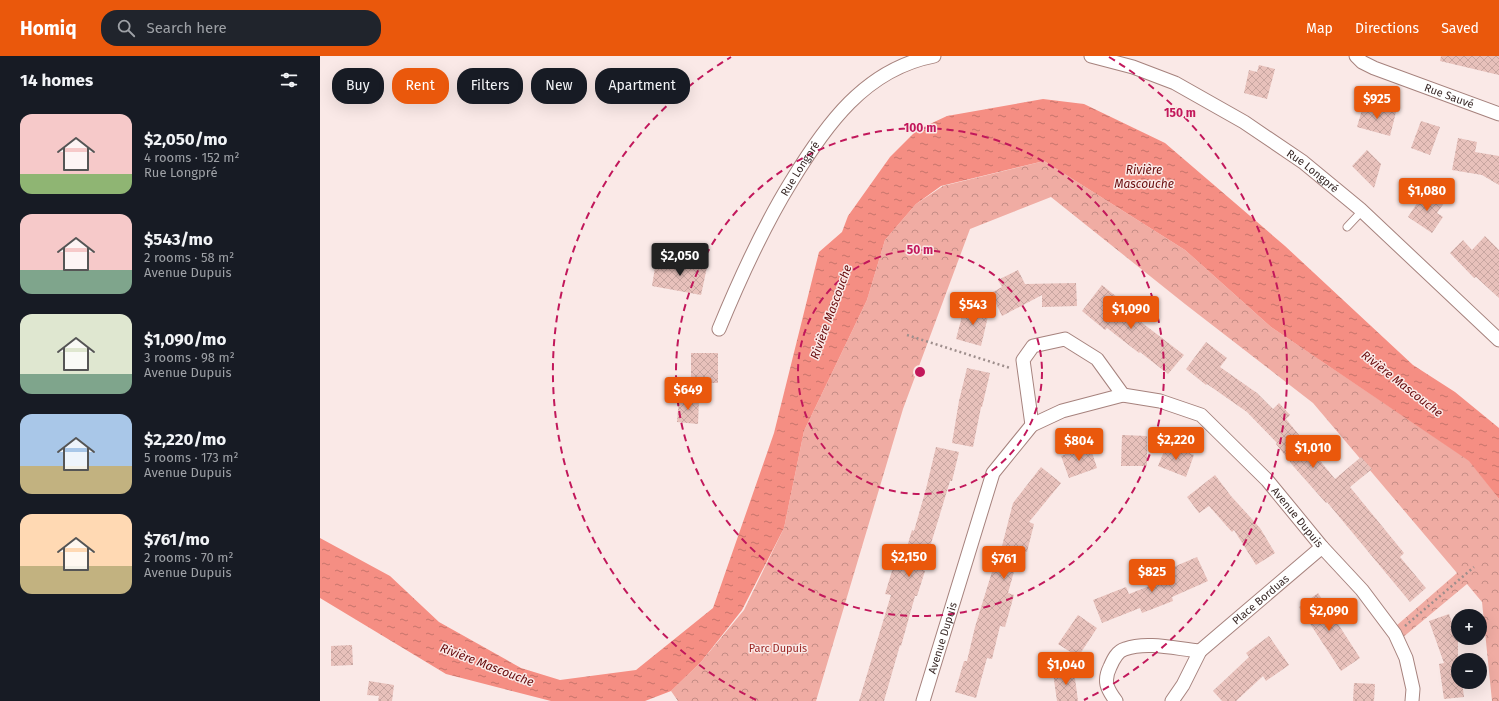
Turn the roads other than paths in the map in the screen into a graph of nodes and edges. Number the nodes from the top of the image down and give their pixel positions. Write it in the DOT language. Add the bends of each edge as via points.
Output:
graph roads {
  1 [pos="934,56"];
  2 [pos="1091,56"];
  3 [pos="1356,56"];
  4 [pos="1499,114"];
  5 [pos="1362,211"];
  6 [pos="1348,226"];
  7 [pos="719,329"];
  8 [pos="1499,340"];
  9 [pos="1123,395"];
  10 [pos="1032,425"];
  11 [pos="1322,547"];
  12 [pos="1200,651"];
  13 [pos="923,701"];
  14 [pos="1116,701"];
  15 [pos="1172,701"];
  16 [pos="1412,701"];
  1 -- 7 [label="street, Rue Longpré" via="904,64 882,76 851,101 824,131 762,233"];
  2 -- 5 [label="street, Rue Longpré" via="1161,77 1210,102 1303,162"];
  3 -- 4 [label="street, Rue Sauvé" via="1374,68"];
  5 -- 6 [label="lane"];
  5 -- 8 [label="street, Rue Longpré"];
  9 -- 10 [label="street, Avenue Dupuis" via="1062,411"];
  9 -- 10 [label="street" via="1096,359 1065,339 1033,346 1023,360"];
  9 -- 11 [label="street, Avenue Dupuis" via="1160,401 1201,414 1267,480"];
  10 -- 13 [label="street, Avenue Dupuis" via="992,473"];
  11 -- 12 [label="street, Place Borduas"];
  11 -- 16 [label="street, Avenue Dupuis" via="1362,590 1395,634 1406,658 1413,689"];
  12 -- 14 [label="street" via="1146,645 1124,649 1114,657 1106,675 1108,690"];
  12 -- 15 [label="street, Place Borduas"];
}
